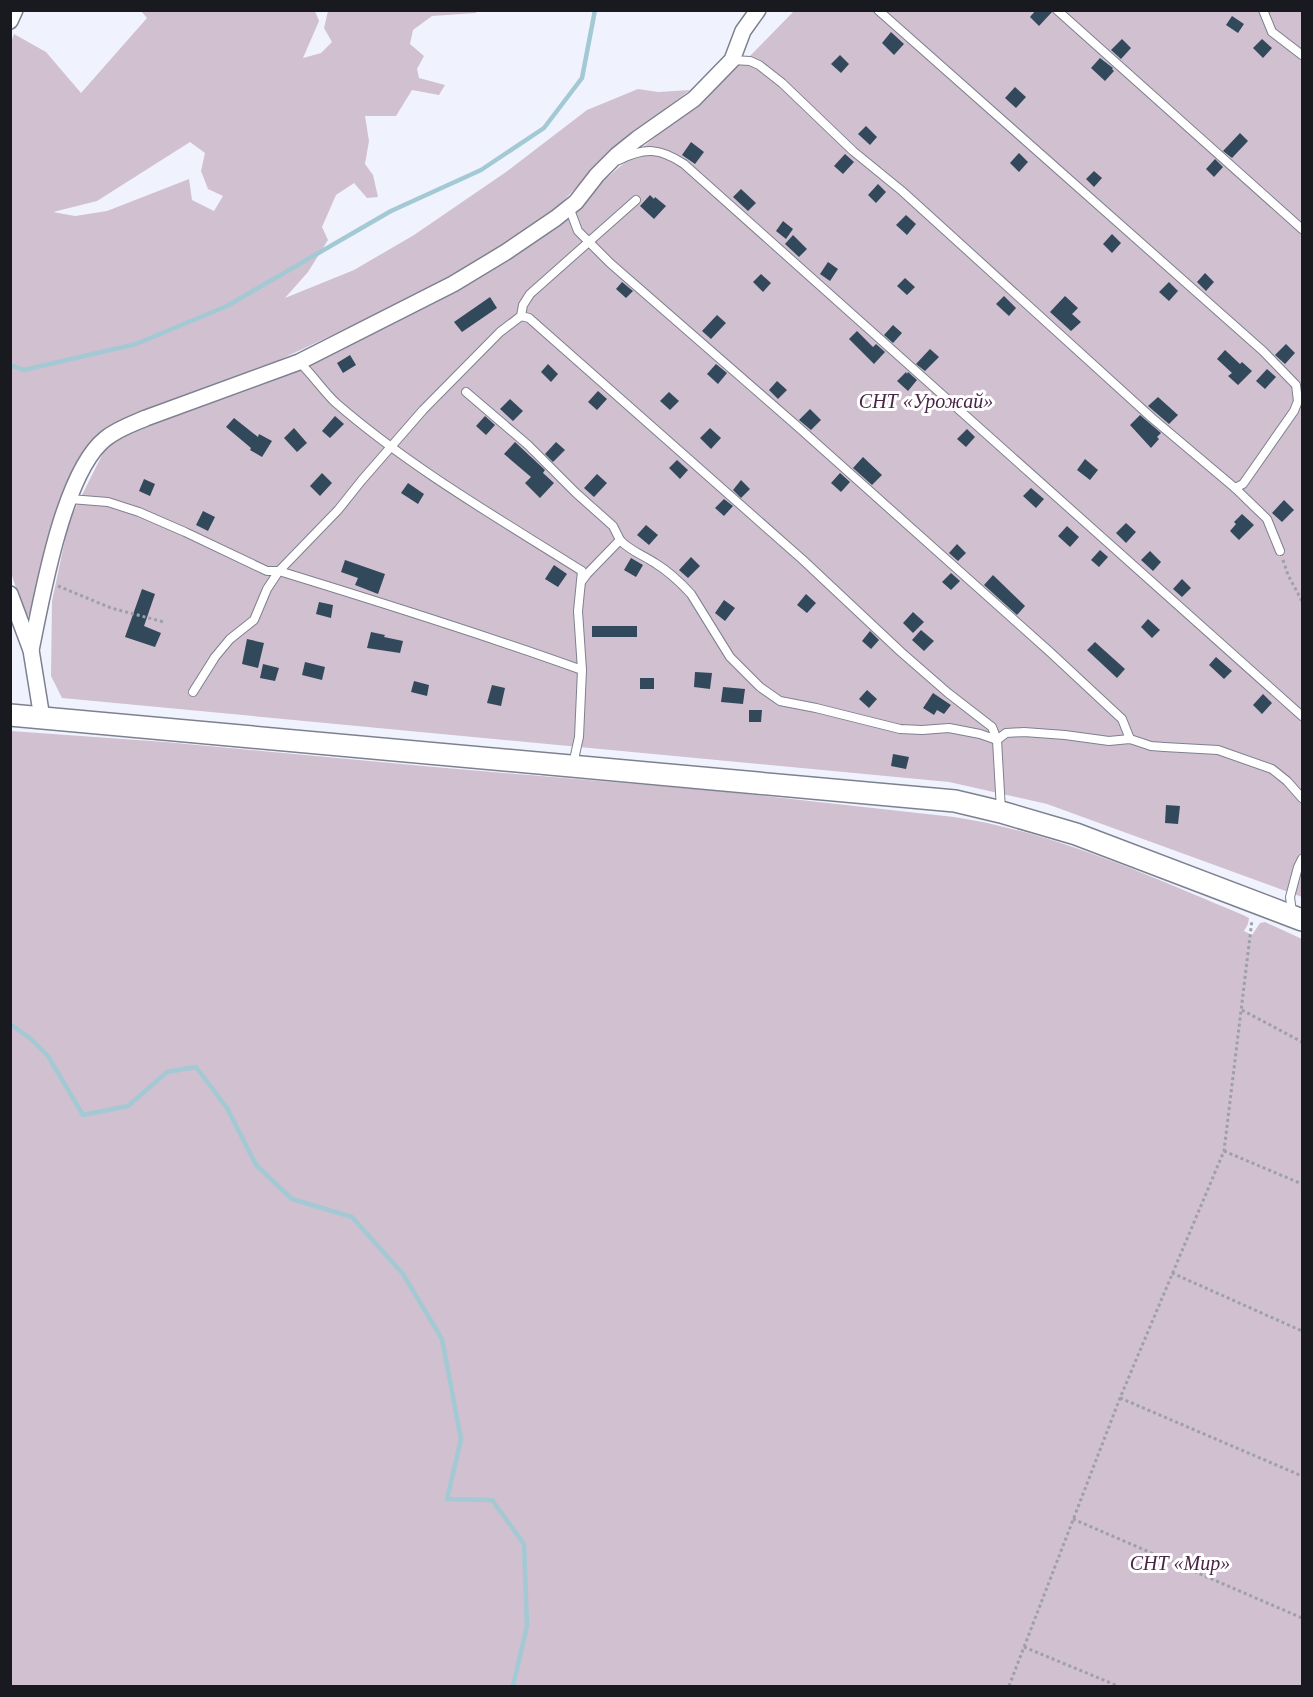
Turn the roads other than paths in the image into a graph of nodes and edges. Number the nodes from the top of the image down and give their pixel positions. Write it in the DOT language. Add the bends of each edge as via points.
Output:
graph roads {
  1 [pos="15,10"];
  2 [pos="758,10"];
  3 [pos="878,10"];
  4 [pos="1058,10"];
  5 [pos="1263,10"];
  6 [pos="10,21"];
  7 [pos="1302,56"];
  8 [pos="732,60"];
  9 [pos="605,167"];
  10 [pos="636,200"];
  11 [pos="569,207"];
  12 [pos="1302,229"];
  13 [pos="589,242"];
  14 [pos="521,316"];
  15 [pos="299,362"];
  16 [pos="1299,388"];
  17 [pos="466,392"];
  18 [pos="391,447"];
  19 [pos="1235,488"];
  20 [pos="70,498"];
  21 [pos="620,540"];
  22 [pos="1280,551"];
  23 [pos="279,571"];
  24 [pos="581,583"];
  25 [pos="10,594"];
  26 [pos="31,650"];
  27 [pos="582,670"];
  28 [pos="193,692"];
  29 [pos="10,715"];
  30 [pos="1302,716"];
  31 [pos="42,718"];
  32 [pos="1130,739"];
  33 [pos="997,740"];
  34 [pos="572,767"];
  35 [pos="1302,798"];
  36 [pos="1001,812"];
  37 [pos="1302,859"];
  38 [pos="1298,918"];
  1 -- 6 [label="street"];
  2 -- 8 [label="street" via="743,31"];
  3 -- 16 [label="lane" via="1263,351"];
  4 -- 12 [label="lane"];
  5 -- 7 [label="lane" via="1272,32"];
  8 -- 9 [label="street" via="694,99"];
  8 -- 19 [label="lane" via="759,65 782,83 853,151"];
  9 -- 11 [label="street"];
  9 -- 30 [label="lane" via="653,151 661,151 684,164"];
  10 -- 13 [label="lane"];
  11 -- 13 [label="lane" via="578,231"];
  11 -- 15 [label="street" via="478,270"];
  13 -- 14 [label="lane" via="530,294"];
  13 -- 32 [label="lane" via="1050,652 1122,719"];
  14 -- 18 [label="lane" via="479,352"];
  14 -- 33 [label="lane" via="529,318 901,652 992,727"];
  15 -- 18 [label="lane" via="333,400"];
  15 -- 20 [label="street" via="123,428 92,454"];
  16 -- 19 [label="lane" via="1294,411 1243,484"];
  17 -- 21 [label="lane" via="613,526"];
  18 -- 23 [label="lane"];
  18 -- 24 [label="lane" via="582,571"];
  19 -- 22 [label="lane" via="1267,519"];
  20 -- 23 [label="lane" via="108,502 139,512 267,571"];
  20 -- 26 [label="street" via="45,581"];
  21 -- 24 [label="lane"];
  21 -- 33 [label="lane" via="656,563 692,594 730,657 780,701 900,729 950,728"];
  23 -- 27 [label="lane"];
  23 -- 28 [label="lane" via="254,620 230,639"];
  24 -- 27 [label="lane" via="578,611"];
  25 -- 26 [label="street"];
  26 -- 31 [label="street"];
  27 -- 34 [label="lane" via="579,737"];
  29 -- 31 [label="street"];
  31 -- 34 [label="street"];
  32 -- 33 [label="lane" via="1109,741 1024,732 1006,733"];
  32 -- 35 [label="lane" via="1150,746 1218,750 1251,761 1272,769"];
  33 -- 36 [label="lane"];
  34 -- 36 [label="street" via="955,801"];
  36 -- 38 [label="street" via="1076,834"];
  37 -- 38 [label="lane" via="1290,897"];
}
